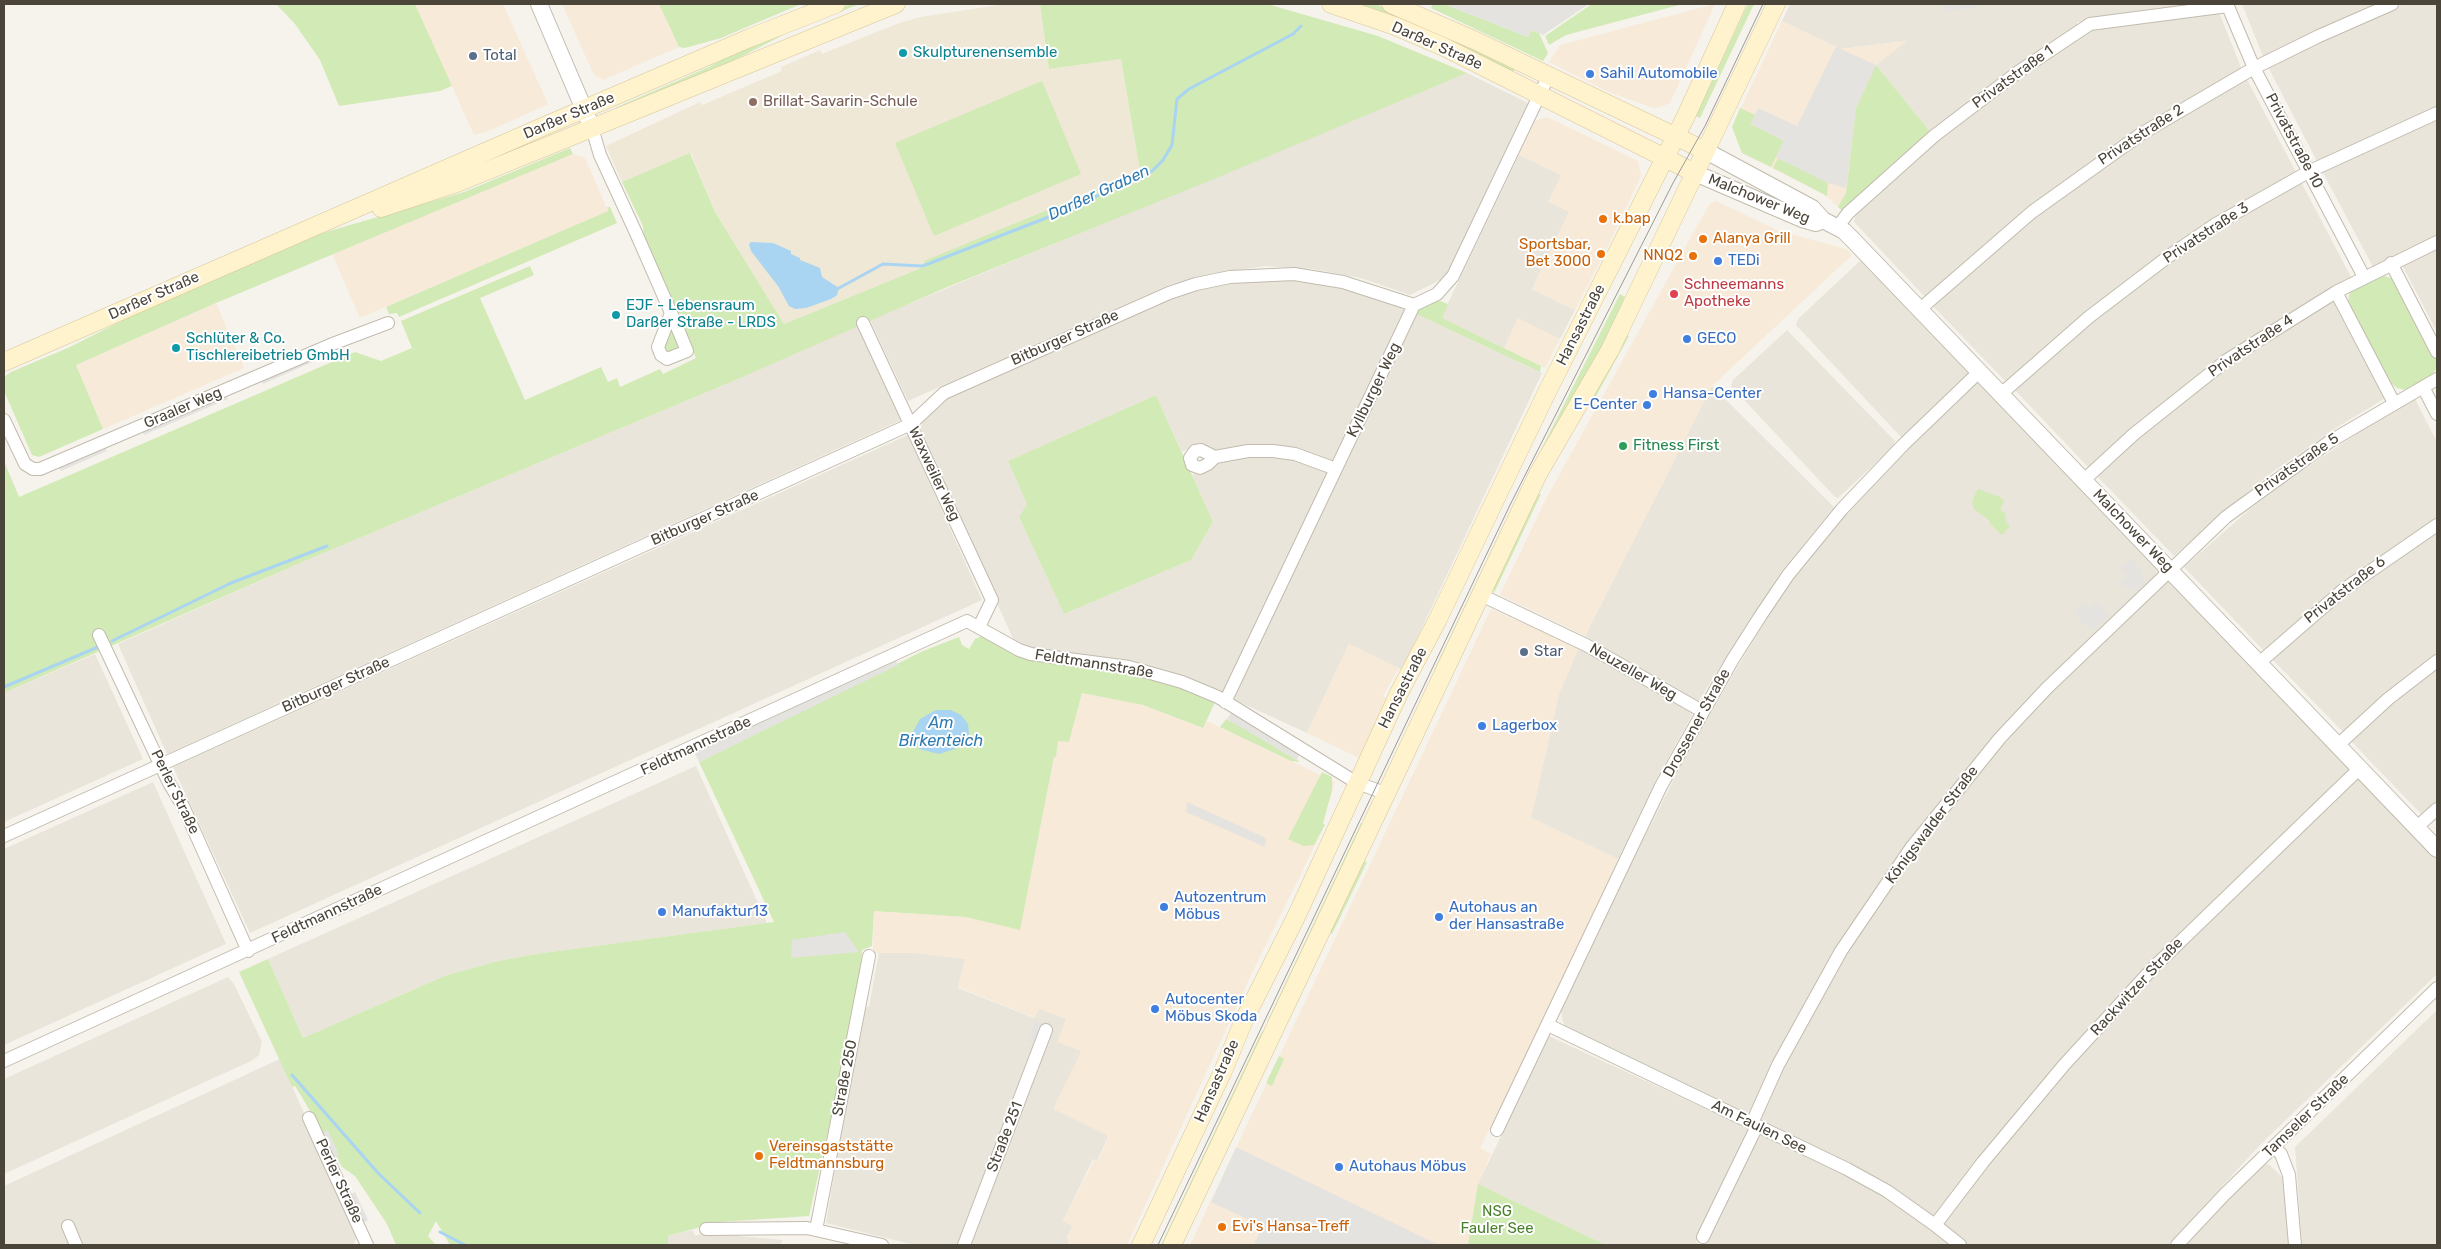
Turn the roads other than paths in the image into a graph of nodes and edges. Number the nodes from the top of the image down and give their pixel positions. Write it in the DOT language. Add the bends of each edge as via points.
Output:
graph roads {
  1 [pos="539,4"];
  2 [pos="836,4"];
  3 [pos="896,4"];
  4 [pos="1331,4"];
  5 [pos="1391,4"];
  6 [pos="1737,4"];
  7 [pos="1776,4"];
  8 [pos="2392,4"];
  9 [pos="2228,5"];
  10 [pos="878,7"];
  11 [pos="2254,68"];
  12 [pos="1549,75"];
  13 [pos="1540,94"];
  14 [pos="584,109"];
  15 [pos="2437,113"];
  16 [pos="592,128"];
  17 [pos="1675,136"];
  18 [pos="1706,151"];
  19 [pos="1664,157"];
  20 [pos="2310,171"];
  21 [pos="1696,173"];
  22 [pos="1830,224"];
  23 [pos="304,231"];
  24 [pos="2437,242"];
  25 [pos="2391,263"];
  26 [pos="2364,277"];
  27 [pos="2336,292"];
  28 [pos="1414,305"];
  29 [pos="1919,310"];
  30 [pos="671,313"];
  31 [pos="388,323"];
  32 [pos="863,323"];
  33 [pos="2437,352"];
  34 [pos="4,362"];
  35 [pos="1980,371"];
  36 [pos="2437,379"];
  37 [pos="2423,387"];
  38 [pos="2001,394"];
  39 [pos="2394,402"];
  40 [pos="2437,414"];
  41 [pos="4,420"];
  42 [pos="911,424"];
  43 [pos="1215,457"];
  44 [pos="1336,469"];
  45 [pos="2084,480"];
  46 [pos="2437,525"];
  47 [pos="2170,569"];
  48 [pos="1481,595"];
  49 [pos="979,627"];
  50 [pos="99,635"];
  51 [pos="2437,661"];
  52 [pos="2259,663"];
  53 [pos="1225,702"];
  54 [pos="1702,711"];
  55 [pos="2338,745"];
  56 [pos="160,764"];
  57 [pos="2360,768"];
  58 [pos="1358,783"];
  59 [pos="1388,794"];
  60 [pos="2437,809"];
  61 [pos="2417,827"];
  62 [pos="4,836"];
  63 [pos="2437,849"];
  64 [pos="248,951"];
  65 [pos="869,956"];
  66 [pos="2437,988"];
  67 [pos="1548,1025"];
  68 [pos="1046,1030"];
  69 [pos="4,1061"];
  70 [pos="309,1118"];
  71 [pos="1754,1125"];
  72 [pos="1497,1130"];
  73 [pos="2274,1146"];
  74 [pos="1936,1225"];
  75 [pos="68,1226"];
  76 [pos="706,1229"];
  77 [pos="816,1230"];
  78 [pos="1703,1237"];
  79 [pos="76,1245"];
  80 [pos="367,1245"];
  81 [pos="882,1245"];
  82 [pos="964,1245"];
  83 [pos="1141,1245"];
  84 [pos="1172,1245"];
  85 [pos="1960,1245"];
  86 [pos="2176,1245"];
  87 [pos="2295,1245"];
  1 -- 14 [label="street"];
  2 -- 14 [label="main road, Darßer Straße"];
  3 -- 10 [label="main road, Darßer Straße"];
  4 -- 13 [label="main road, Darßer Straße" via="1413,33"];
  5 -- 12 [label="main road, Darßer Straße"];
  6 -- 17 [label="main road, Hansastraße"];
  7 -- 18 [label="main road, Hansastraße"];
  8 -- 11 [label="street, Privatstraße 2"];
  9 -- 11 [label="street, Privatstraße 10"];
  9 -- 22 [label="street, Privatstraße 1" via="2090,24 2018,72 1934,136 1848,214"];
  10 -- 16 [label="main road, Darßer Straße"];
  11 -- 20 [label="street, Privatstraße 10"];
  11 -- 29 [label="street, Privatstraße 2" via="2192,102 2093,166 2011,229"];
  12 -- 13 [label="street"];
  12 -- 17 [label="main road, Darßer Straße"];
  13 -- 19 [label="main road, Darßer Straße"];
  13 -- 28 [label="street" via="1453,276 1437,294"];
  14 -- 16 [label="street"];
  14 -- 23 [label="main road, Darßer Straße"];
  15 -- 20 [label="street, Privatstraße 3"];
  16 -- 23 [label="main road, Darßer Straße" via="404,202"];
  16 -- 30 [label="street, Darßer Straße" via="600,154"];
  17 -- 18 [label="main road, Darßer Straße"];
  17 -- 19 [label="main road, Hansastraße"];
  18 -- 21 [label="main road, Hansastraße"];
  18 -- 22 [label="street, Malchower Weg" via="1812,208"];
  19 -- 21 [label="main road, Darßer Straße"];
  19 -- 58 [label="main road, Hansastraße" via="1438,621 1400,691"];
  20 -- 26 [label="street, Privatstraße 10"];
  20 -- 38 [label="street, Privatstraße 3" via="2256,200 2162,261 2088,317"];
  21 -- 22 [label="street, Malchower Weg" via="1802,219"];
  21 -- 48 [label="main road, Hansastraße" via="1610,350 1538,474"];
  22 -- 29 [label="street, Malchower Weg" via="1858,245"];
  23 -- 34 [label="main road, Darßer Straße"];
  24 -- 25 [label="street, Privatstraße 4"];
  25 -- 26 [label="street, Privatstraße 4"];
  25 -- 33 [label="street"];
  26 -- 27 [label="street, Privatstraße 4"];
  27 -- 39 [label="street"];
  27 -- 45 [label="street, Privatstraße 4" via="2227,360 2134,434"];
  28 -- 42 [label="street, Bitburger Straße" via="1363,287 1294,274 1230,277 1196,284 1127,311 944,393"];
  28 -- 44 [label="street, Kyllburger Weg"];
  29 -- 35 [label="street, Malchower Weg"];
  31 -- 41 [label="street, Graaler Weg" via="40,469 33,470 25,464"];
  32 -- 42 [label="street, Waxweiler Weg"];
  35 -- 38 [label="street, Malchower Weg"];
  35 -- 54 [label="street, Drossener Straße" via="1903,445 1824,530 1761,615"];
  36 -- 37 [label="street, Privatstraße 5"];
  37 -- 39 [label="street, Privatstraße 5"];
  37 -- 40 [label="street"];
  38 -- 45 [label="street, Malchower Weg"];
  39 -- 47 [label="street, Privatstraße 5" via="2329,442 2258,492"];
  42 -- 49 [label="street, Waxweiler Weg" via="992,600"];
  42 -- 56 [label="street, Bitburger Straße"];
  43 -- 44 [label="street" via="1273,451 1309,458"];
  44 -- 53 [label="street, Kyllburger Weg"];
  45 -- 47 [label="street, Malchower Weg"];
  46 -- 52 [label="street, Privatstraße 6" via="2343,590"];
  47 -- 52 [label="street, Malchower Weg"];
  47 -- 71 [label="street, Königswalder Straße" via="2000,738 1912,848 1841,951 1778,1065"];
  48 -- 54 [label="street, Neuzeller Weg" via="1588,646"];
  48 -- 59 [label="main road, Hansastraße"];
  49 -- 53 [label="street, Feldtmannstraße" via="1031,654 1129,667 1191,686"];
  49 -- 64 [label="street, Feldtmannstraße" via="967,620"];
  50 -- 56 [label="street, Perler Straße"];
  51 -- 55 [label="street" via="2388,699"];
  52 -- 55 [label="street, Malchower Weg"];
  53 -- 58 [label="street, Feldtmannstraße"];
  54 -- 67 [label="street, Drossener Straße" via="1661,786"];
  55 -- 57 [label="street, Malchower Weg"];
  56 -- 62 [label="street, Bitburger Straße"];
  56 -- 64 [label="street, Perler Straße" via="183,806"];
  57 -- 61 [label="street, Malchower Weg"];
  57 -- 74 [label="street, Rackwitzer Straße" via="2153,968 2058,1072 1983,1162"];
  58 -- 59 [label="street, Feldtmannstraße"];
  58 -- 83 [label="main road, Hansastraße"];
  59 -- 84 [label="main road, Hansastraße"];
  60 -- 61 [label="street"];
  61 -- 63 [label="street, Malchower Weg"];
  64 -- 69 [label="street, Feldtmannstraße"];
  65 -- 77 [label="street, Straße 250"];
  66 -- 73 [label="street, Tamseler Straße"];
  67 -- 71 [label="street, Am Faulen See"];
  67 -- 72 [label="street, Drossener Straße"];
  68 -- 82 [label="street, Straße 251"];
  70 -- 80 [label="street, Perler Straße"];
  71 -- 74 [label="street, Am Faulen See" via="1847,1169 1887,1191"];
  71 -- 78 [label="street, Königswalder Straße"];
  73 -- 86 [label="street, Tamseler Straße"];
  73 -- 87 [label="street" via="2281,1154 2289,1175"];
  74 -- 85 [label="street, Am Faulen See"];
  75 -- 79 [label="street"];
  76 -- 77 [label="street"];
  77 -- 81 [label="street"];
}
